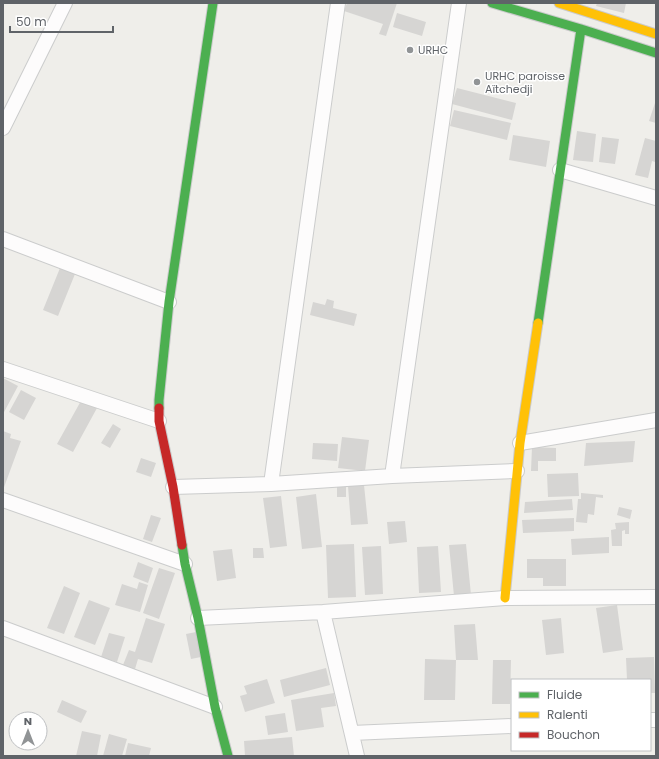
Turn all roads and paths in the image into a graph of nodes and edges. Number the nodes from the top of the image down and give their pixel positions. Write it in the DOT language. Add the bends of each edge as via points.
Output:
graph roads {
  1 [pos="64,3"];
  2 [pos="213,3"];
  3 [pos="338,3"];
  4 [pos="459,3"];
  5 [pos="492,3"];
  6 [pos="559,3"];
  7 [pos="581,29"];
  8 [pos="656,34"];
  9 [pos="656,54"];
  10 [pos="3,128"];
  11 [pos="560,170"];
  12 [pos="656,198"];
  13 [pos="3,239"];
  14 [pos="169,302"];
  15 [pos="3,369"];
  16 [pos="656,420"];
  17 [pos="159,421"];
  18 [pos="520,443"];
  19 [pos="517,471"];
  20 [pos="392,476"];
  21 [pos="271,484"];
  22 [pos="173,487"];
  23 [pos="3,500"];
  24 [pos="185,564"];
  25 [pos="656,597"];
  26 [pos="505,598"];
  27 [pos="323,612"];
  28 [pos="198,618"];
  29 [pos="3,628"];
  30 [pos="215,707"];
  31 [pos="511,726"];
  32 [pos="352,733"];
  33 [pos="228,756"];
  34 [pos="357,756"];
  1 -- 10 [label="street"];
  2 -- 14 [label="street"];
  3 -- 21 [label="street"];
  4 -- 20 [label="street"];
  5 -- 7 [label="street"];
  6 -- 8 [label="street"];
  7 -- 9 [label="street"];
  7 -- 11 [label="street"];
  11 -- 12 [label="street"];
  11 -- 18 [label="street"];
  13 -- 14 [label="street"];
  14 -- 17 [label="street"];
  15 -- 17 [label="street"];
  16 -- 18 [label="street"];
  17 -- 22 [label="street"];
  18 -- 19 [label="street"];
  19 -- 20 [label="street"];
  19 -- 26 [label="street"];
  20 -- 21 [label="street"];
  21 -- 22 [label="street"];
  22 -- 24 [label="street"];
  23 -- 24 [label="street"];
  24 -- 28 [label="street"];
  25 -- 26 [label="street"];
  26 -- 27 [label="street"];
  27 -- 28 [label="street"];
  27 -- 32 [label="street"];
  28 -- 30 [label="street"];
  29 -- 30 [label="street"];
  30 -- 33 [label="street"];
  31 -- 32 [label="street"];
  32 -- 34 [label="street"];
}
